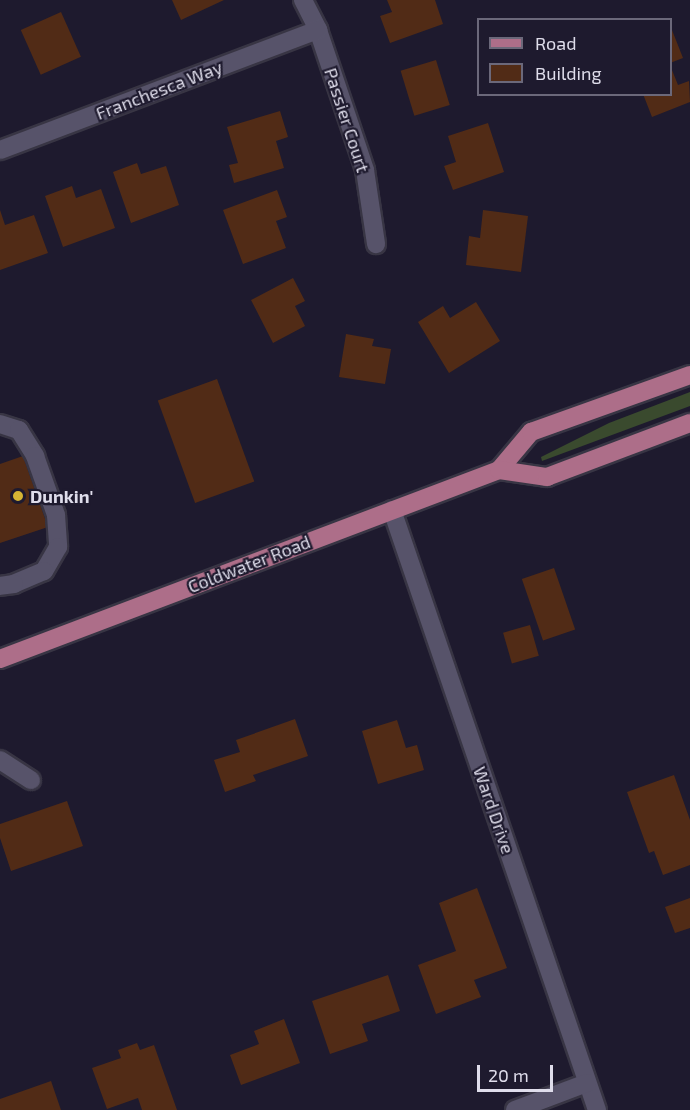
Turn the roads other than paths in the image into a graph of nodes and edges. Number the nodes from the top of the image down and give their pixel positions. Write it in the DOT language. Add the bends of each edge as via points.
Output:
graph roads {
  1 [pos="303,0"];
  2 [pos="318,30"];
  3 [pos="1,148"];
  4 [pos="376,244"];
  5 [pos="690,375"];
  6 [pos="690,423"];
  7 [pos="0,424"];
  8 [pos="499,470"];
  9 [pos="392,510"];
  10 [pos="0,586"];
  11 [pos="0,659"];
  12 [pos="0,760"];
  13 [pos="31,780"];
  14 [pos="587,1083"];
  15 [pos="515,1110"];
  16 [pos="597,1110"];
  1 -- 2 [label="street, Passier Court"];
  2 -- 3 [label="street, Franchesca Way"];
  2 -- 4 [label="street, Passier Court" via="365,170"];
  5 -- 8 [label="main road, Coldwater Road" via="531,432"];
  6 -- 8 [label="main road, Coldwater Road" via="547,477"];
  7 -- 10 [label="street" via="19,430 35,456 56,515 58,547 44,571"];
  8 -- 9 [label="main road, Coldwater Road"];
  9 -- 11 [label="main road, Coldwater Road"];
  9 -- 14 [label="street, Ward Drive"];
  12 -- 13 [label="street"];
  14 -- 15 [label="street"];
  14 -- 16 [label="street, Ward Drive"];
}
